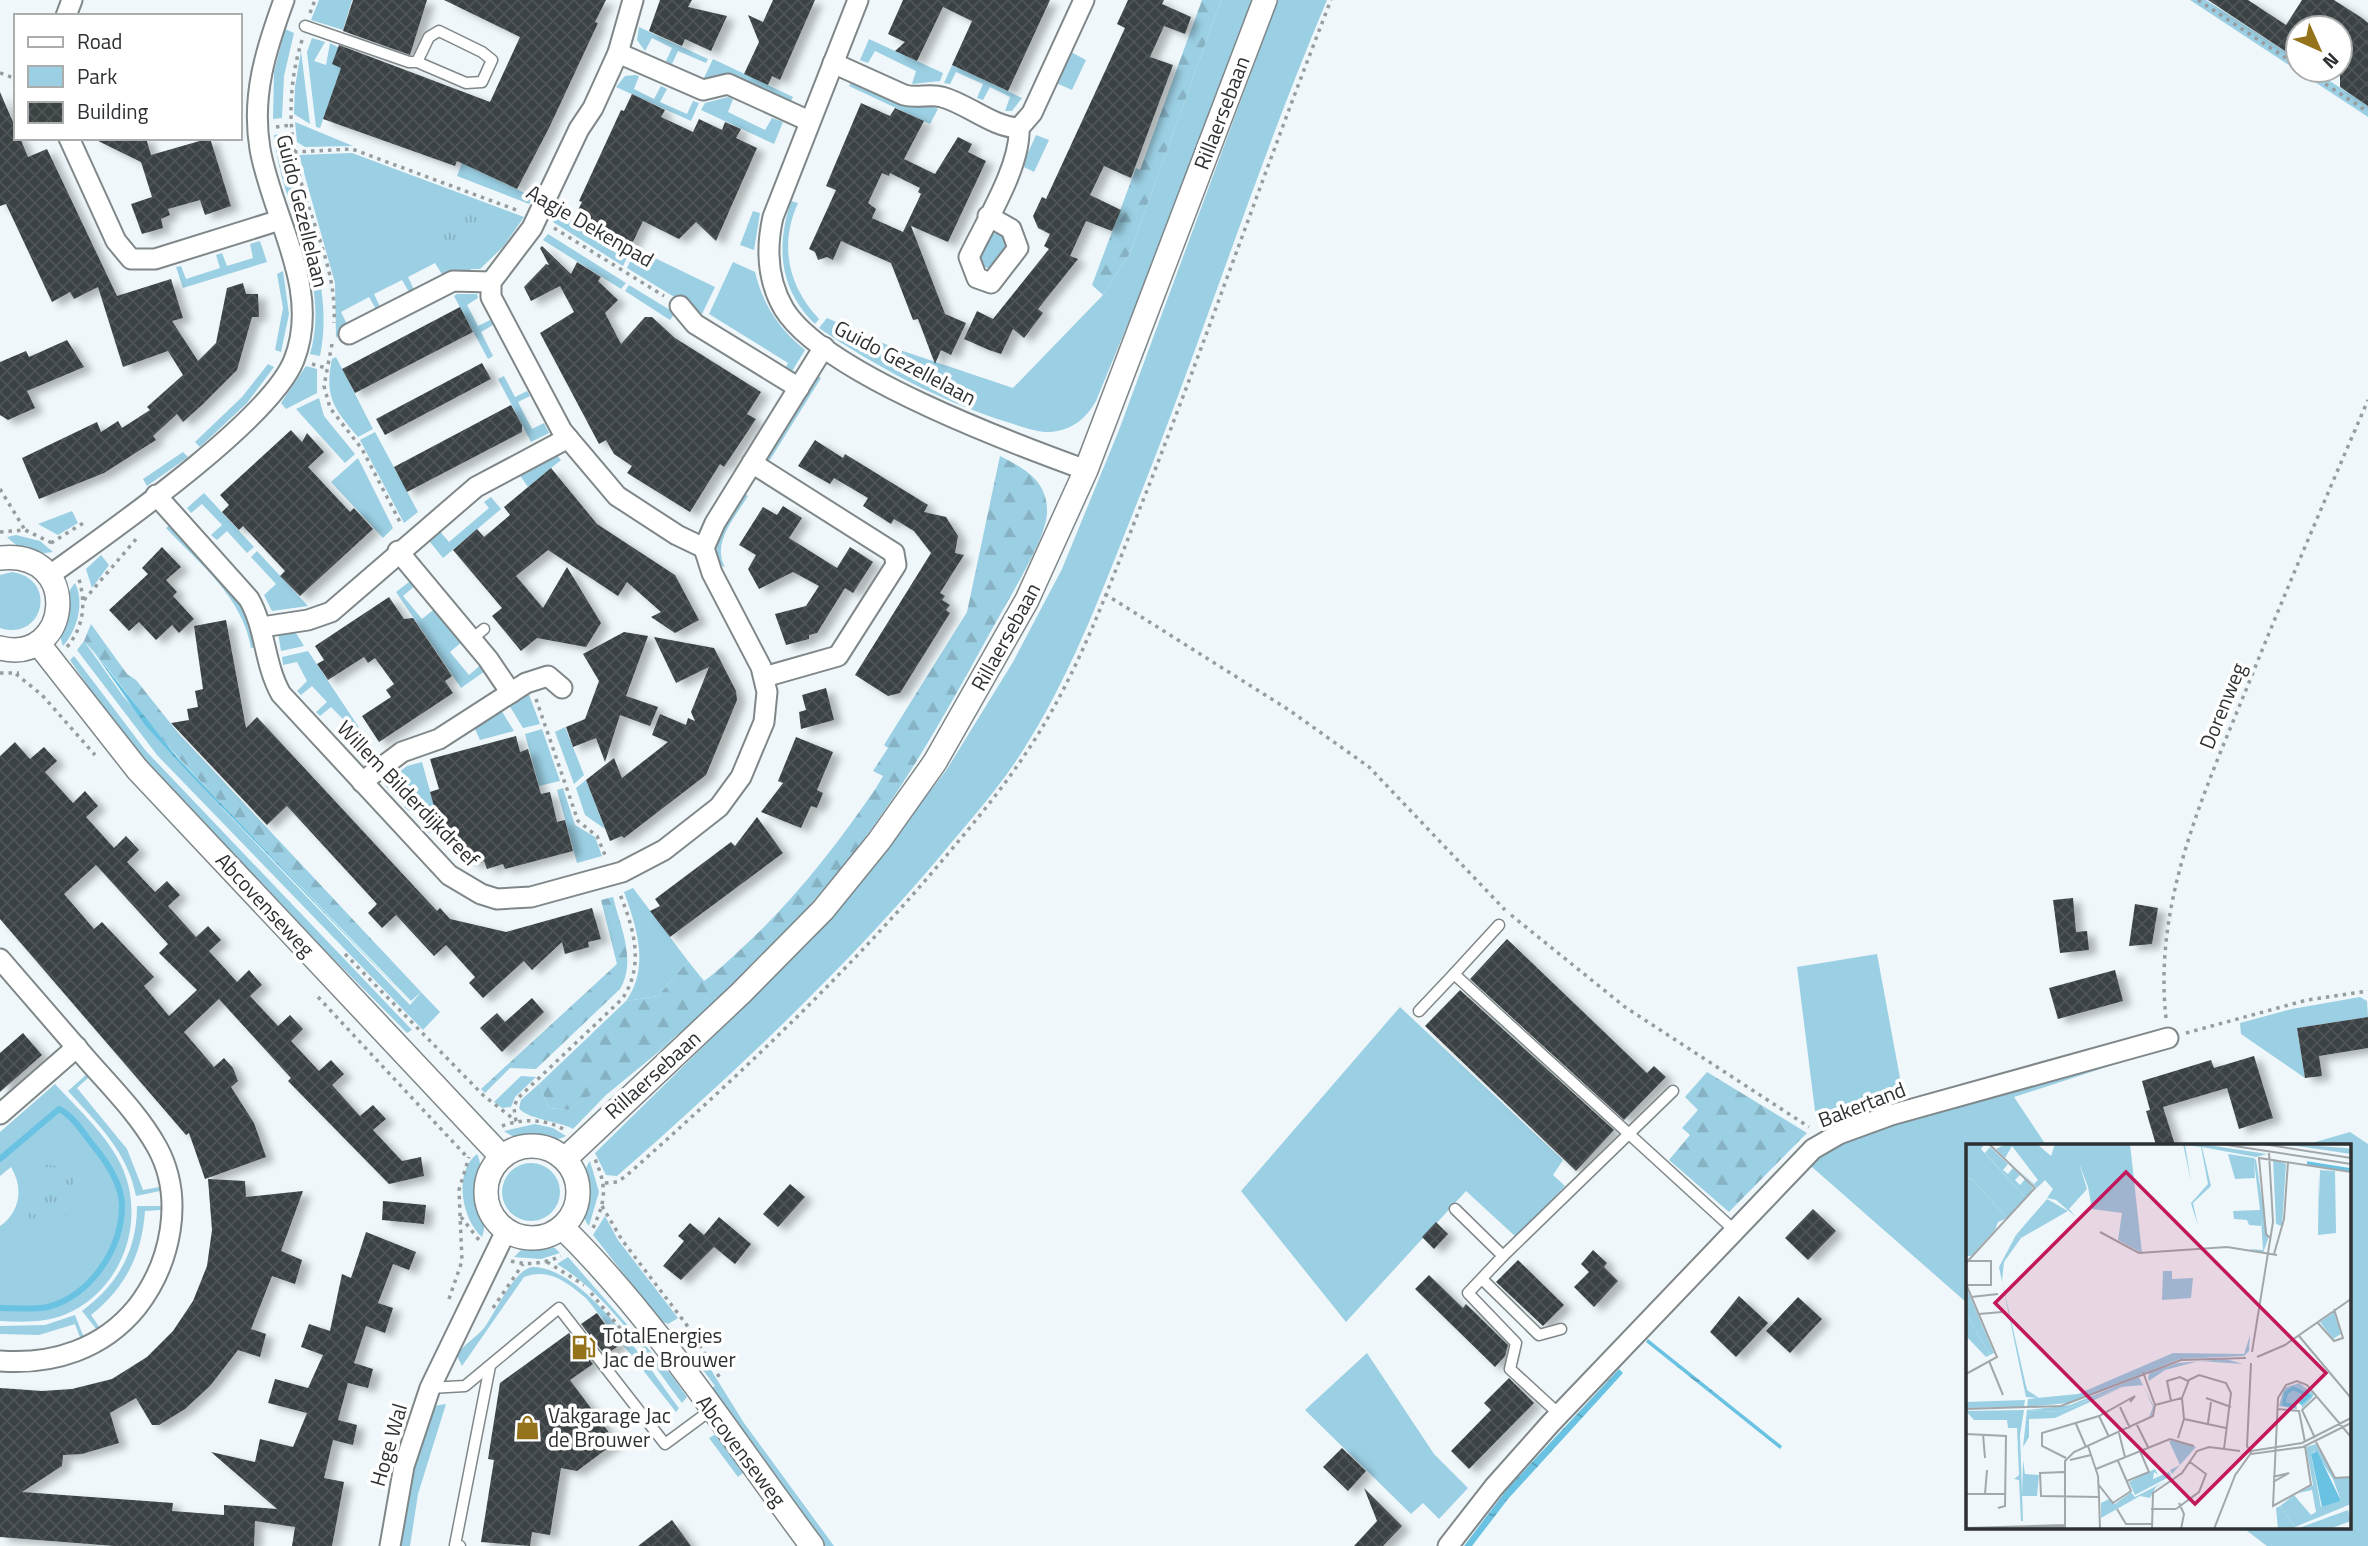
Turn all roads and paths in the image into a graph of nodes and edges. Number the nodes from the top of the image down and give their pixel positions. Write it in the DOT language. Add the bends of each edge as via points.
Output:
graph roads {
  1 [pos="284,0"];
  2 [pos="315,0"];
  3 [pos="634,0"];
  4 [pos="858,0"];
  5 [pos="1084,0"];
  6 [pos="1265,0"];
  7 [pos="2197,0"];
  8 [pos="305,26"];
  9 [pos="618,52"];
  10 [pos="2284,57"];
  11 [pos="417,62"];
  12 [pos="832,62"];
  13 [pos="2325,84"];
  14 [pos="2368,112"];
  15 [pos="809,121"];
  16 [pos="1019,128"];
  17 [pos="70,140"];
  18 [pos="294,152"];
  19 [pos="988,216"];
  20 [pos="537,218"];
  21 [pos="280,220"];
  22 [pos="491,282"];
  23 [pos="680,306"];
  24 [pos="340,339"];
  25 [pos="824,347"];
  26 [pos="799,388"];
  27 [pos="2368,400"];
  28 [pos="568,439"];
  29 [pos="752,464"];
  30 [pos="1086,470"];
  31 [pos="0,489"];
  32 [pos="156,495"];
  33 [pos="0,532"];
  34 [pos="404,546"];
  35 [pos="704,548"];
  36 [pos="2,552"];
  37 [pos="50,575"];
  38 [pos="1105,594"];
  39 [pos="262,627"];
  40 [pos="38,643"];
  41 [pos="0,648"];
  42 [pos="0,673"];
  43 [pos="16,674"];
  44 [pos="764,677"];
  45 [pos="519,688"];
  46 [pos="562,688"];
  47 [pos="362,782"];
  48 [pos="612,874"];
  49 [pos="1499,925"];
  50 [pos="0,959"];
  51 [pos="1454,974"];
  52 [pos="2368,991"];
  53 [pos="1419,1010"];
  54 [pos="426,1037"];
  55 [pos="2168,1038"];
  56 [pos="77,1047"];
  57 [pos="1674,1091"];
  58 [pos="0,1114"];
  59 [pos="1629,1136"];
  60 [pos="1824,1142"];
  61 [pos="502,1157"];
  62 [pos="468,1158"];
  63 [pos="565,1159"];
  64 [pos="605,1183"];
  65 [pos="602,1206"];
  66 [pos="1455,1209"];
  67 [pos="563,1228"];
  68 [pos="1733,1229"];
  69 [pos="506,1231"];
  70 [pos="1503,1256"];
  71 [pos="523,1264"];
  72 [pos="1482,1279"];
  73 [pos="447,1301"];
  74 [pos="1561,1329"];
  75 [pos="625,1334"];
  76 [pos="0,1361"];
  77 [pos="490,1366"];
  78 [pos="430,1388"];
  79 [pos="711,1410"];
  80 [pos="1559,1414"];
  81 [pos="390,1546"];
  82 [pos="456,1546"];
  83 [pos="811,1546"];
  84 [pos="1448,1546"];
  1 -- 21 [label="street, Guido Gezellelaan" via="265,54 257,103 260,148"];
  2 -- 8 [label="path"];
  3 -- 9 [label="street"];
  4 -- 12 [label="street, Guido Gezellelaan"];
  5 -- 16 [label="street" via="1032,113"];
  6 -- 30 [label="street, Rillaersebaan"];
  7 -- 10 [label="path"];
  8 -- 11 [label="lane"];
  8 -- 18 [label="path" via="291,84"];
  9 -- 15 [label="street" via="703,90 722,84 737,87"];
  9 -- 20 [label="street"];
  11 -- 11 [label="lane" via="429,37 439,31 492,60 482,82 467,83"];
  12 -- 15 [label="street, Guido Gezellelaan"];
  12 -- 16 [label="street" via="904,96 944,97"];
  13 -- 14 [label="path"];
  15 -- 25 [label="street, Guido Gezellelaan" via="772,217 769,266 785,310"];
  16 -- 19 [label="street" via="1020,147"];
  17 -- 21 [label="street" via="116,241 131,259 155,259"];
  18 -- 20 [label="path, Aagje Dekenpad" via="352,149"];
  18 -- 24 [label="path" via="332,283"];
  20 -- 22 [label="street"];
  20 -- 23 [label="path, Aagje Dekenpad"];
  21 -- 32 [label="street, Guido Gezellelaan" via="300,284 303,319 295,359 253,414"];
  22 -- 24 [label="street" via="453,281"];
  22 -- 28 [label="street" via="491,297"];
  23 -- 26 [label="street" via="695,324"];
  24 -- 34 [label="path" via="324,386 330,408 362,449"];
  25 -- 26 [label="street"];
  25 -- 30 [label="street, Guido Gezellelaan" via="948,415"];
  26 -- 29 [label="street"];
  27 -- 55 [label="path, Dorenweg" via="2229,732 2174,883 2166,958"];
  28 -- 34 [label="street" via="475,487"];
  28 -- 35 [label="street" via="622,501"];
  29 -- 35 [label="street"];
  29 -- 44 [label="street" via="897,558 897,565 838,656"];
  30 -- 63 [label="street, Rillaersebaan" via="1046,563 967,707 880,841 788,947"];
  31 -- 33 [label="path" via="25,530"];
  32 -- 37 [label="street, Guido Gezellelaan"];
  32 -- 39 [label="street, Willem Bilderdijkdreef" via="249,599"];
  34 -- 39 [label="street" via="331,612"];
  34 -- 45 [label="street"];
  35 -- 44 [label="street, Willem Bilderdijkdreef"];
  36 -- 37 [label="street" via="37,564"];
  37 -- 40 [label="street" via="57,589 57,619"];
  38 -- 60 [label="path" via="1289,710 1369,767 1504,909 1625,1007 1801,1122"];
  39 -- 47 [label="street, Willem Bilderdijkdreef" via="269,668 281,694"];
  40 -- 41 [label="street" via="24,649"];
  40 -- 61 [label="street, Abcovenseweg" via="137,769"];
  42 -- 43 [label="path"];
  44 -- 48 [label="street, Willem Bilderdijkdreef" via="764,722 732,793 664,850"];
  45 -- 46 [label="street" via="548,676"];
  45 -- 47 [label="street" via="439,739 402,752"];
  45 -- 48 [label="path" via="535,698 578,821 597,835"];
  47 -- 48 [label="street, Willem Bilderdijkdreef" via="449,875 481,894 497,899 531,897"];
  48 -- 54 [label="path" via="638,962 632,984 622,999 517,1099 516,1121 495,1107"];
  49 -- 51 [label="lane"];
  50 -- 56 [label="street"];
  51 -- 53 [label="lane"];
  51 -- 59 [label="lane"];
  52 -- 55 [label="path" via="2307,1000"];
  55 -- 60 [label="street, Bakertand" via="1891,1115"];
  56 -- 58 [label="street"];
  56 -- 76 [label="street" via="138,1118 158,1150 170,1188 170,1235 153,1286 125,1322 102,1340 42,1361"];
  57 -- 59 [label="lane"];
  59 -- 68 [label="lane"];
  59 -- 70 [label="lane"];
  60 -- 68 [label="street, Bakertand"];
  61 -- 63 [label="street" via="517,1148 534,1146"];
  61 -- 69 [label="street" via="486,1186 494,1219"];
  62 -- 73 [label="path" via="459,1189 462,1261"];
  63 -- 67 [label="street" via="579,1186 573,1216"];
  64 -- 65 [label="path"];
  66 -- 70 [label="lane"];
  67 -- 69 [label="street" via="535,1239"];
  67 -- 79 [label="street, Abcovenseweg" via="622,1293"];
  68 -- 80 [label="street, Bakertand"];
  69 -- 78 [label="street, Hoge Wal"];
  70 -- 72 [label="lane"];
  71 -- 75 [label="path" via="547,1262 583,1284"];
  72 -- 74 [label="lane" via="1539,1335"];
  72 -- 80 [label="lane" via="1468,1293 1517,1343 1510,1369"];
  77 -- 78 [label="lane" via="465,1387"];
  77 -- 79 [label="lane" via="559,1308 665,1444"];
  77 -- 82 [label="lane"];
  78 -- 81 [label="street, Hoge Wal" via="404,1466"];
  79 -- 83 [label="street, Abcovenseweg"];
  80 -- 84 [label="street, Bakertand"];
}
